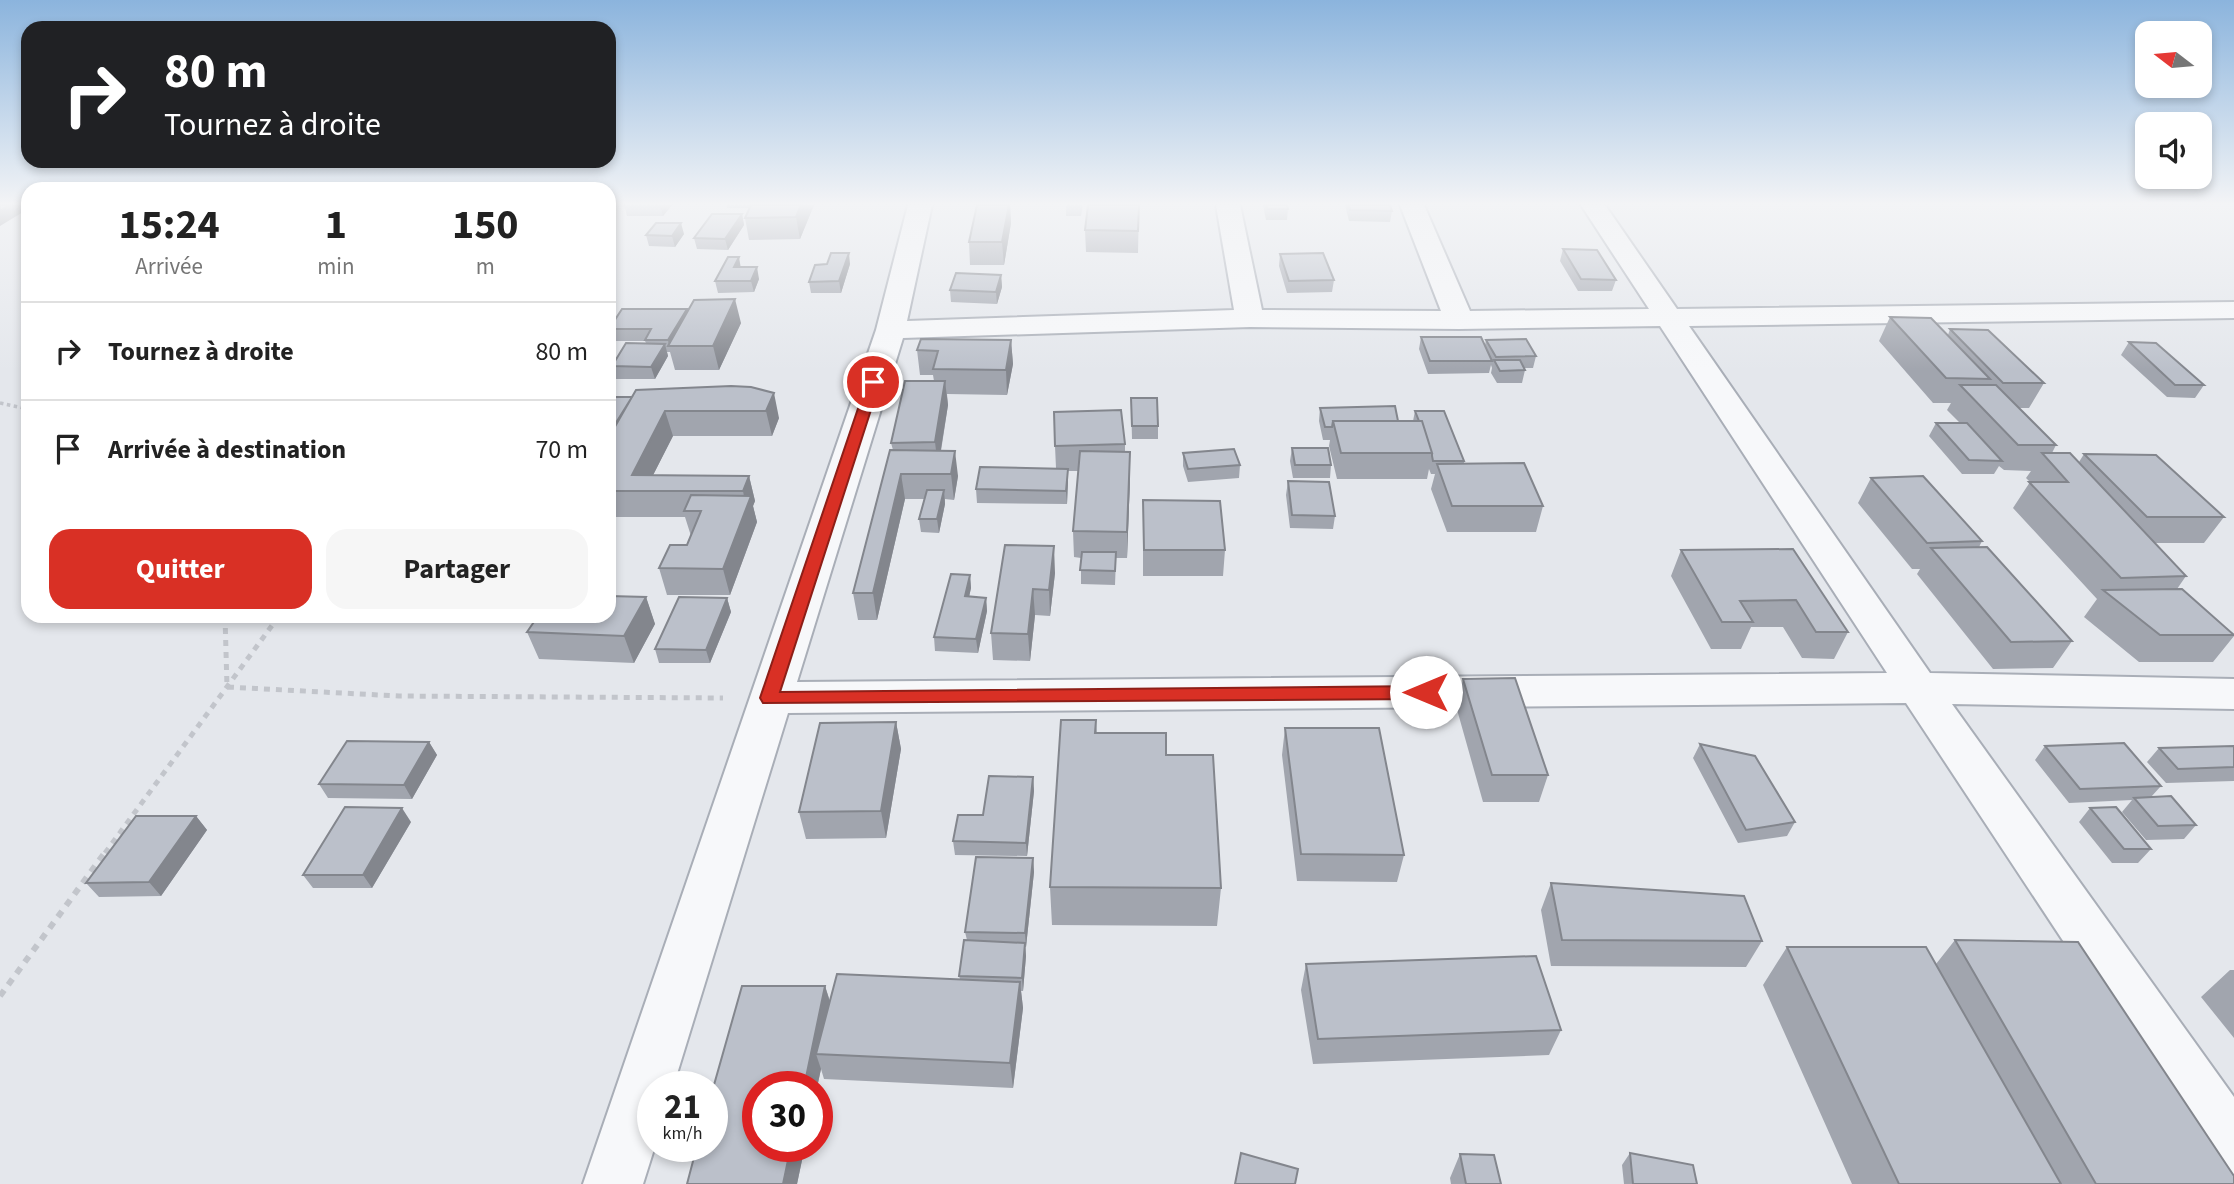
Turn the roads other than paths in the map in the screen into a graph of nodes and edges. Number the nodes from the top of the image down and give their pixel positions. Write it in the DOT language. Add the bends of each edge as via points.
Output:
graph roads {
  1 [pos="907,260"];
  2 [pos="1239,260"];
  3 [pos="1435,260"];
  4 [pos="1632,260"];
  5 [pos="2234,310"];
  6 [pos="1250,318"];
  7 [pos="1671,318"];
  8 [pos="1459,320"];
  9 [pos="891,330"];
  10 [pos="1919,688"];
  11 [pos="2234,694"];
  12 [pos="769,698"];
  13 [pos="2234,1147"];
  14 [pos="612,1184"];
  1 -- 9 [label="street"];
  2 -- 6 [label="street"];
  3 -- 8 [label="street"];
  4 -- 7 [label="street"];
  5 -- 7 [label="street"];
  6 -- 8 [label="street"];
  6 -- 9 [label="street"];
  7 -- 8 [label="street"];
  7 -- 10 [label="street"];
  9 -- 12 [label="street"];
  10 -- 11 [label="street"];
  10 -- 12 [label="street"];
  10 -- 13 [label="street"];
  12 -- 14 [label="street"];
}
